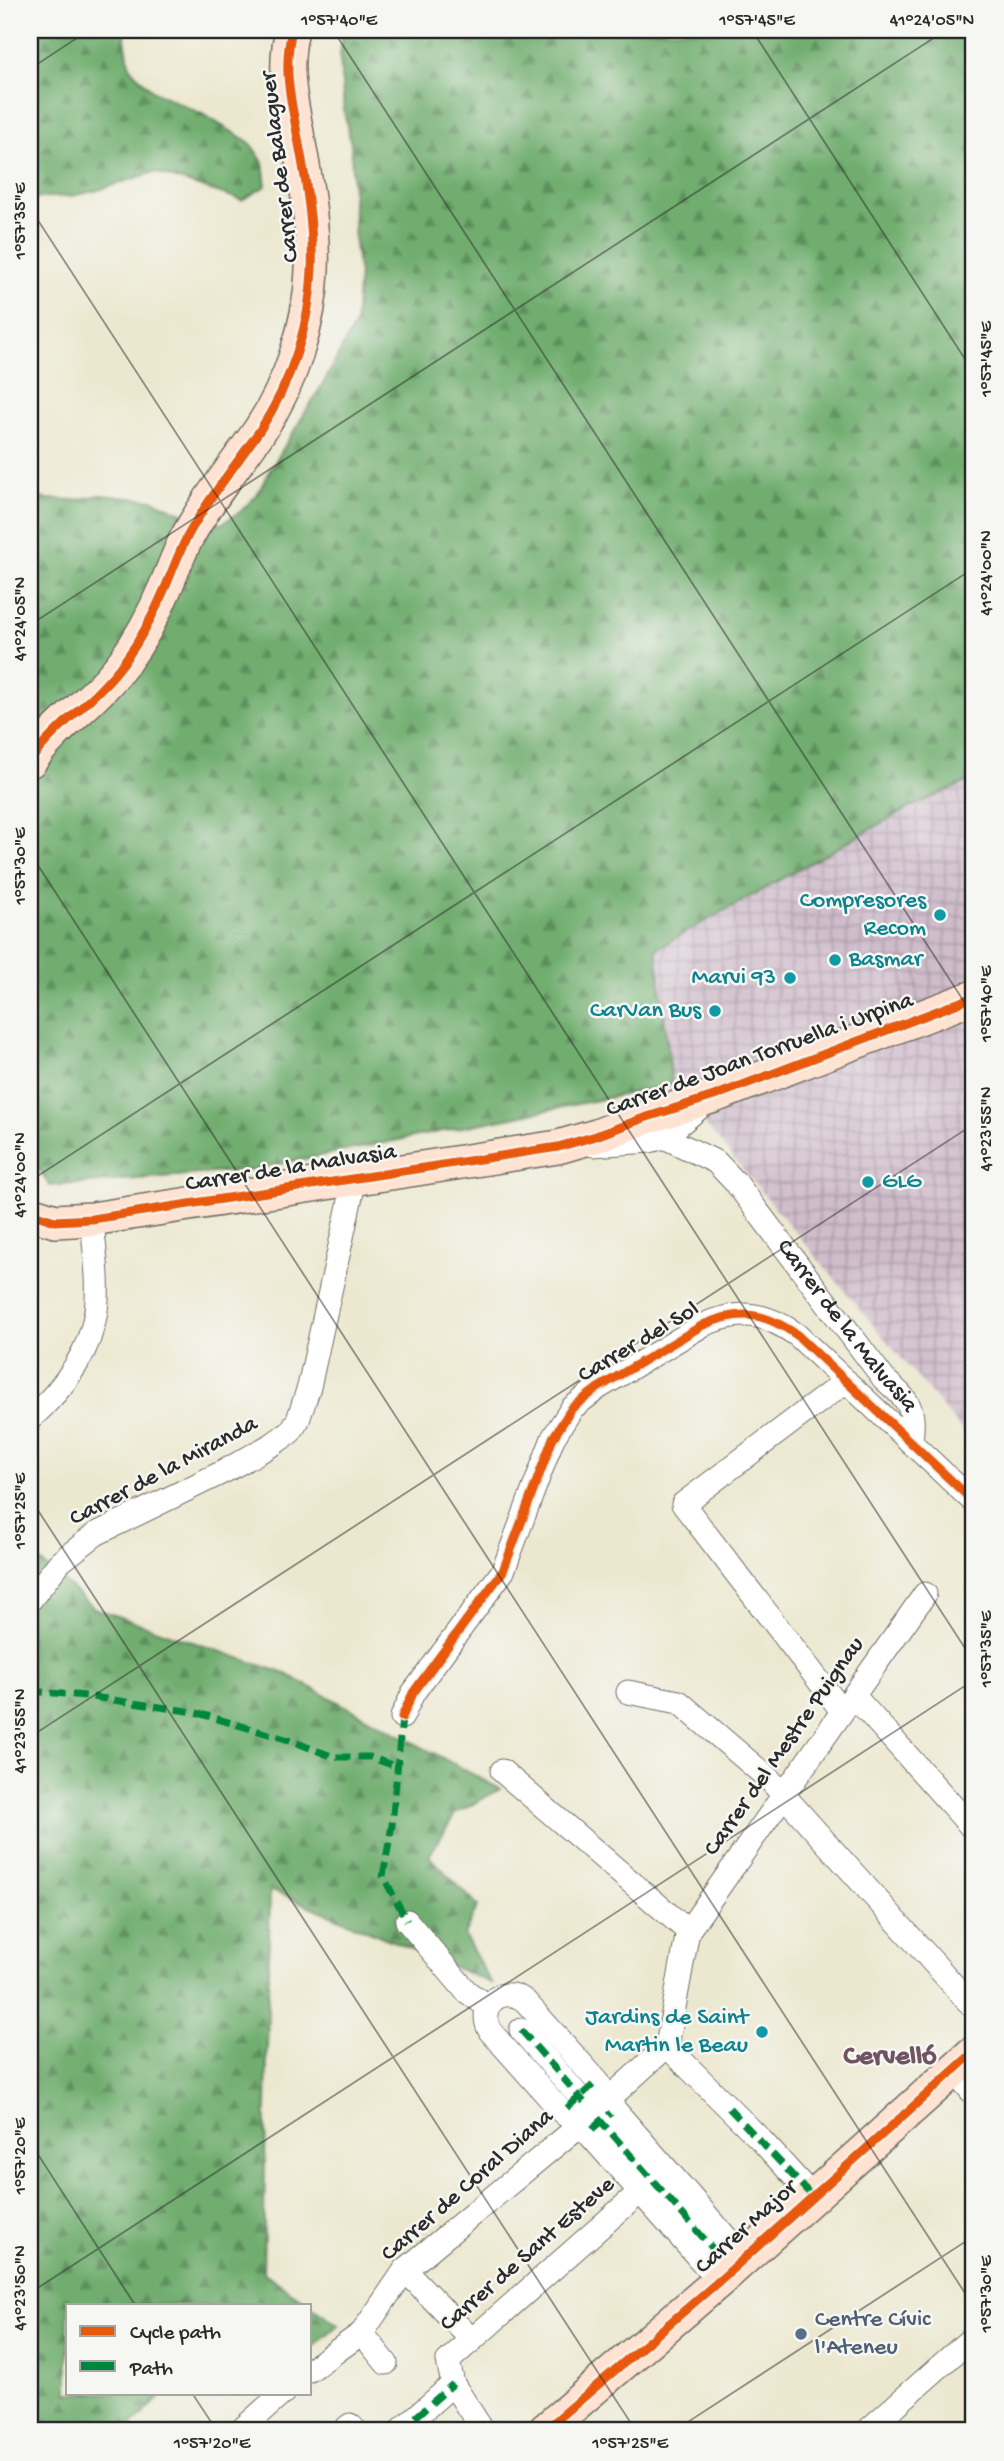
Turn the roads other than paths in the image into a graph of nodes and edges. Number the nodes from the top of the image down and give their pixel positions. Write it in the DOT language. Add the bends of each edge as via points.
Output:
graph roads {
  1 [pos="292,30"];
  2 [pos="30,761"];
  3 [pos="974,997"];
  4 [pos="714,1096"];
  5 [pos="664,1137"];
  6 [pos="558,1147"];
  7 [pos="355,1178"];
  8 [pos="30,1213"];
  9 [pos="92,1219"];
  10 [pos="846,1381"];
  11 [pos="30,1419"];
  12 [pos="911,1441"];
  13 [pos="974,1502"];
  14 [pos="925,1594"];
  15 [pos="30,1600"];
  16 [pos="628,1692"];
  17 [pos="848,1704"];
  18 [pos="402,1717"];
  19 [pos="502,1771"];
  20 [pos="782,1794"];
  21 [pos="974,1830"];
  22 [pos="407,1921"];
  23 [pos="688,1931"];
  24 [pos="488,2007"];
  25 [pos="974,2008"];
  26 [pos="521,2030"];
  27 [pos="667,2046"];
  28 [pos="967,2072"];
  29 [pos="592,2110"];
  30 [pos="640,2192"];
  31 [pos="812,2196"];
  32 [pos="722,2259"];
  33 [pos="405,2270"];
  34 [pos="362,2333"];
  35 [pos="472,2340"];
  36 [pos="970,2348"];
  37 [pos="386,2363"];
  38 [pos="312,2369"];
  39 [pos="453,2384"];
  40 [pos="282,2394"];
  41 [pos="240,2431"];
  42 [pos="343,2431"];
  43 [pos="356,2431"];
  44 [pos="400,2431"];
  45 [pos="483,2431"];
  46 [pos="544,2431"];
  47 [pos="867,2431"];
  1 -- 2 [label="street, Carrer de Balaguer" via="286,79 302,158 312,270 308,306 291,367 267,418 184,542 142,635 101,689"];
  3 -- 4 [label="street, Carrer de Joan Torruella i Urpina"];
  4 -- 5 [label="street, Carrer de la Malvasia"];
  4 -- 6 [label="street, Carrer de Joan Torruella i Urpina"];
  5 -- 6 [label="street, Carrer de la Malvasia"];
  5 -- 12 [label="street, Carrer de la Malvasia" via="716,1162 737,1184 884,1379 910,1406 914,1417"];
  6 -- 7 [label="street, Carrer de la Malvasia"];
  7 -- 9 [label="street, Carrer de la Malvasia"];
  7 -- 15 [label="street, Carrer de la Miranda" via="309,1388 290,1432 225,1471 96,1534 60,1562"];
  8 -- 9 [label="street, Carrer de la Malvasia" via="55,1221"];
  9 -- 11 [label="street" via="97,1285 92,1329 75,1367"];
  10 -- 12 [label="street, Carrer del Sol"];
  10 -- 17 [label="street" via="683,1504"];
  10 -- 18 [label="street, Carrer del Sol" via="783,1325 741,1314 703,1325 584,1397 553,1438 503,1571 413,1693"];
  12 -- 13 [label="street, Carrer de la Malvasia"];
  14 -- 17 [label="street, Carrer del Mestre Puignau"];
  16 -- 20 [label="street" via="679,1702"];
  17 -- 20 [label="street, Carrer del Mestre Puignau"];
  17 -- 21 [label="street"];
  19 -- 23 [label="street"];
  20 -- 23 [label="street, Carrer del Mestre Puignau"];
  20 -- 25 [label="street"];
  22 -- 24 [label="street" via="466,1991"];
  23 -- 27 [label="street"];
  24 -- 29 [label="street" via="485,2019 490,2031 562,2112"];
  24 -- 29 [label="street" via="508,1993 525,2001 598,2081"];
  26 -- 29 [label="street"];
  27 -- 29 [label="street, Carrer de Coral Diana"];
  27 -- 31 [label="street"];
  28 -- 31 [label="street, Carrer Major"];
  29 -- 30 [label="street" via="588,2133"];
  29 -- 32 [label="street" via="615,2110"];
  29 -- 33 [label="street, Carrer de Coral Diana"];
  30 -- 32 [label="street"];
  30 -- 35 [label="street, Carrer de Sant Esteve"];
  31 -- 32 [label="street, Carrer Major"];
  32 -- 46 [label="street, Carrer Major"];
  33 -- 34 [label="street, Carrer de Coral Diana"];
  33 -- 35 [label="street"];
  34 -- 37 [label="street"];
  34 -- 38 [label="street, Carrer de Coral Diana"];
  35 -- 39 [label="street, Carrer de Sant Esteve" via="448,2361"];
  36 -- 47 [label="street"];
  39 -- 44 [label="street"];
  39 -- 45 [label="street"];
  40 -- 41 [label="street"];
  42 -- 43 [label="street" via="350,2425"];
}
